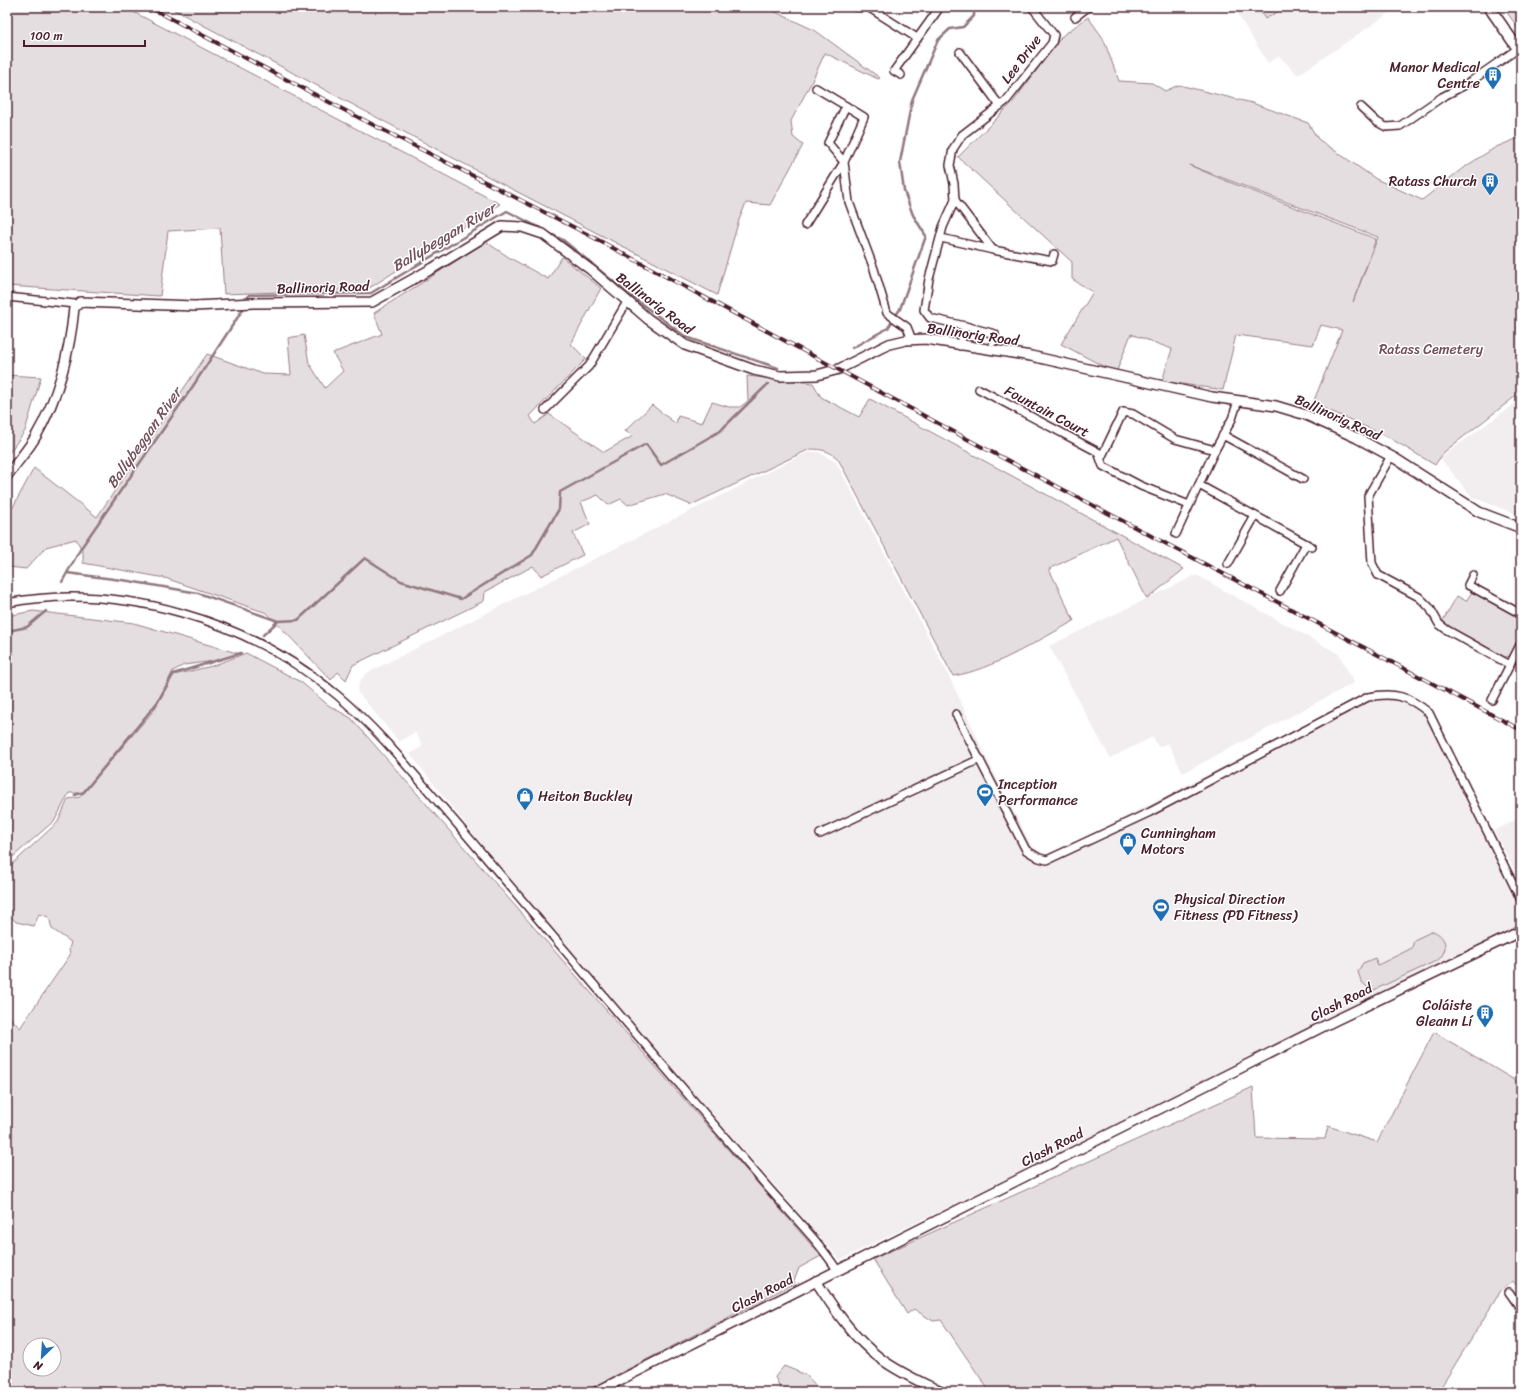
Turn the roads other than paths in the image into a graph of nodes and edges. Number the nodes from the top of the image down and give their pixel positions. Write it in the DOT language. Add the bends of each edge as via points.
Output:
graph roads {
  1 [pos="854,7"];
  2 [pos="868,7"];
  3 [pos="940,7"];
  4 [pos="1032,7"];
  5 [pos="1087,7"];
  6 [pos="1489,7"];
  7 [pos="1075,17"];
  8 [pos="917,38"];
  9 [pos="1520,51"];
  10 [pos="960,52"];
  11 [pos="901,75"];
  12 [pos="816,88"];
  13 [pos="846,106"];
  14 [pos="1000,106"];
  15 [pos="1361,107"];
  16 [pos="844,162"];
  17 [pos="954,200"];
  18 [pos="805,225"];
  19 [pos="941,238"];
  20 [pos="993,250"];
  21 [pos="1054,254"];
  22 [pos="7,297"];
  23 [pos="627,302"];
  24 [pos="75,304"];
  25 [pos="964,326"];
  26 [pos="912,340"];
  27 [pos="993,342"];
  28 [pos="960,346"];
  29 [pos="979,389"];
  30 [pos="1238,401"];
  31 [pos="545,410"];
  32 [pos="1223,435"];
  33 [pos="1215,450"];
  34 [pos="1391,456"];
  35 [pos="1101,458"];
  36 [pos="7,476"];
  37 [pos="1303,479"];
  38 [pos="1198,485"];
  39 [pos="1189,505"];
  40 [pos="1255,516"];
  41 [pos="1521,528"];
  42 [pos="1176,534"];
  43 [pos="1228,564"];
  44 [pos="1473,575"];
  45 [pos="1280,591"];
  46 [pos="7,603"];
  47 [pos="1521,614"];
  48 [pos="1521,643"];
  49 [pos="1510,665"];
  50 [pos="1492,700"];
  51 [pos="956,714"];
  52 [pos="980,759"];
  53 [pos="820,834"];
  54 [pos="1521,900"];
  55 [pos="1521,931"];
  56 [pos="837,1270"];
  57 [pos="816,1281"];
  58 [pos="1509,1292"];
  59 [pos="1521,1309"];
  60 [pos="596,1392"];
  61 [pos="941,1392"];
  1 -- 2 [label="street"];
  2 -- 8 [label="street"];
  3 -- 8 [label="street"];
  4 -- 14 [label="street, Lee Drive" via="1054,35 1052,43"];
  5 -- 7 [label="street"];
  6 -- 9 [label="main road"];
  8 -- 11 [label="street" via="894,71"];
  9 -- 15 [label="street" via="1442,97 1400,126 1386,127"];
  10 -- 14 [label="street, Lee Drive"];
  12 -- 13 [label="street"];
  13 -- 16 [label="street" via="828,144"];
  13 -- 16 [label="street" via="864,117"];
  14 -- 17 [label="street, Lee Drive" via="962,135 953,149 950,166"];
  16 -- 18 [label="street"];
  16 -- 26 [label="street" via="848,202 874,269 887,313 907,327"];
  17 -- 19 [label="street, Lee Drive"];
  17 -- 20 [label="street"];
  19 -- 20 [label="street"];
  19 -- 25 [label="street, Lee Drive" via="929,280 924,310 930,318"];
  20 -- 21 [label="street" via="1052,261"];
  22 -- 24 [label="street, Ballinorig Road"];
  23 -- 24 [label="street, Ballinorig Road" via="591,270 543,234 522,226 502,226 372,302 195,306 80,302"];
  23 -- 26 [label="street, Ballinorig Road" via="685,345 754,370 780,376 817,375 839,369 889,344"];
  23 -- 31 [label="street" via="589,366"];
  24 -- 36 [label="street" via="58,387 36,436"];
  25 -- 27 [label="street, Lee Drive" via="995,334"];
  25 -- 28 [label="street"];
  26 -- 28 [label="street, Ballinorig Road" via="926,339"];
  28 -- 30 [label="street, Ballinorig Road" via="1031,356"];
  29 -- 35 [label="street, Fountain Court" via="1098,452"];
  30 -- 32 [label="street"];
  30 -- 34 [label="street, Ballinorig Road" via="1276,406 1306,415"];
  32 -- 33 [label="street"];
  32 -- 37 [label="street"];
  33 -- 35 [label="street" via="1175,439 1133,414 1123,412"];
  33 -- 38 [label="street"];
  34 -- 41 [label="street, Ballinorig Road" via="1479,512"];
  34 -- 49 [label="street" via="1368,496 1372,563 1378,575 1411,592 1430,608 1439,624"];
  35 -- 39 [label="street, Fountain Court" via="1103,466 1141,486"];
  38 -- 39 [label="street"];
  38 -- 40 [label="street"];
  39 -- 42 [label="street"];
  40 -- 43 [label="street"];
  40 -- 45 [label="street" via="1309,546"];
  44 -- 47 [label="street" via="1468,585"];
  46 -- 56 [label="street" via="35,598 82,597 145,604 171,610 207,621 257,643 321,682 359,714 394,751"];
  48 -- 49 [label="street"];
  49 -- 50 [label="street"];
  51 -- 52 [label="street"];
  52 -- 53 [label="street"];
  52 -- 54 [label="street" via="1026,850 1047,860 1150,812 1368,697 1384,694 1401,697 1416,702 1429,713"];
  55 -- 56 [label="street, Clash Road" via="1334,1021"];
  56 -- 57 [label="street, Clash Road"];
  57 -- 60 [label="street, Clash Road"];
  57 -- 61 [label="street" via="844,1321 875,1354 898,1370"];
  58 -- 59 [label="street"];
}
